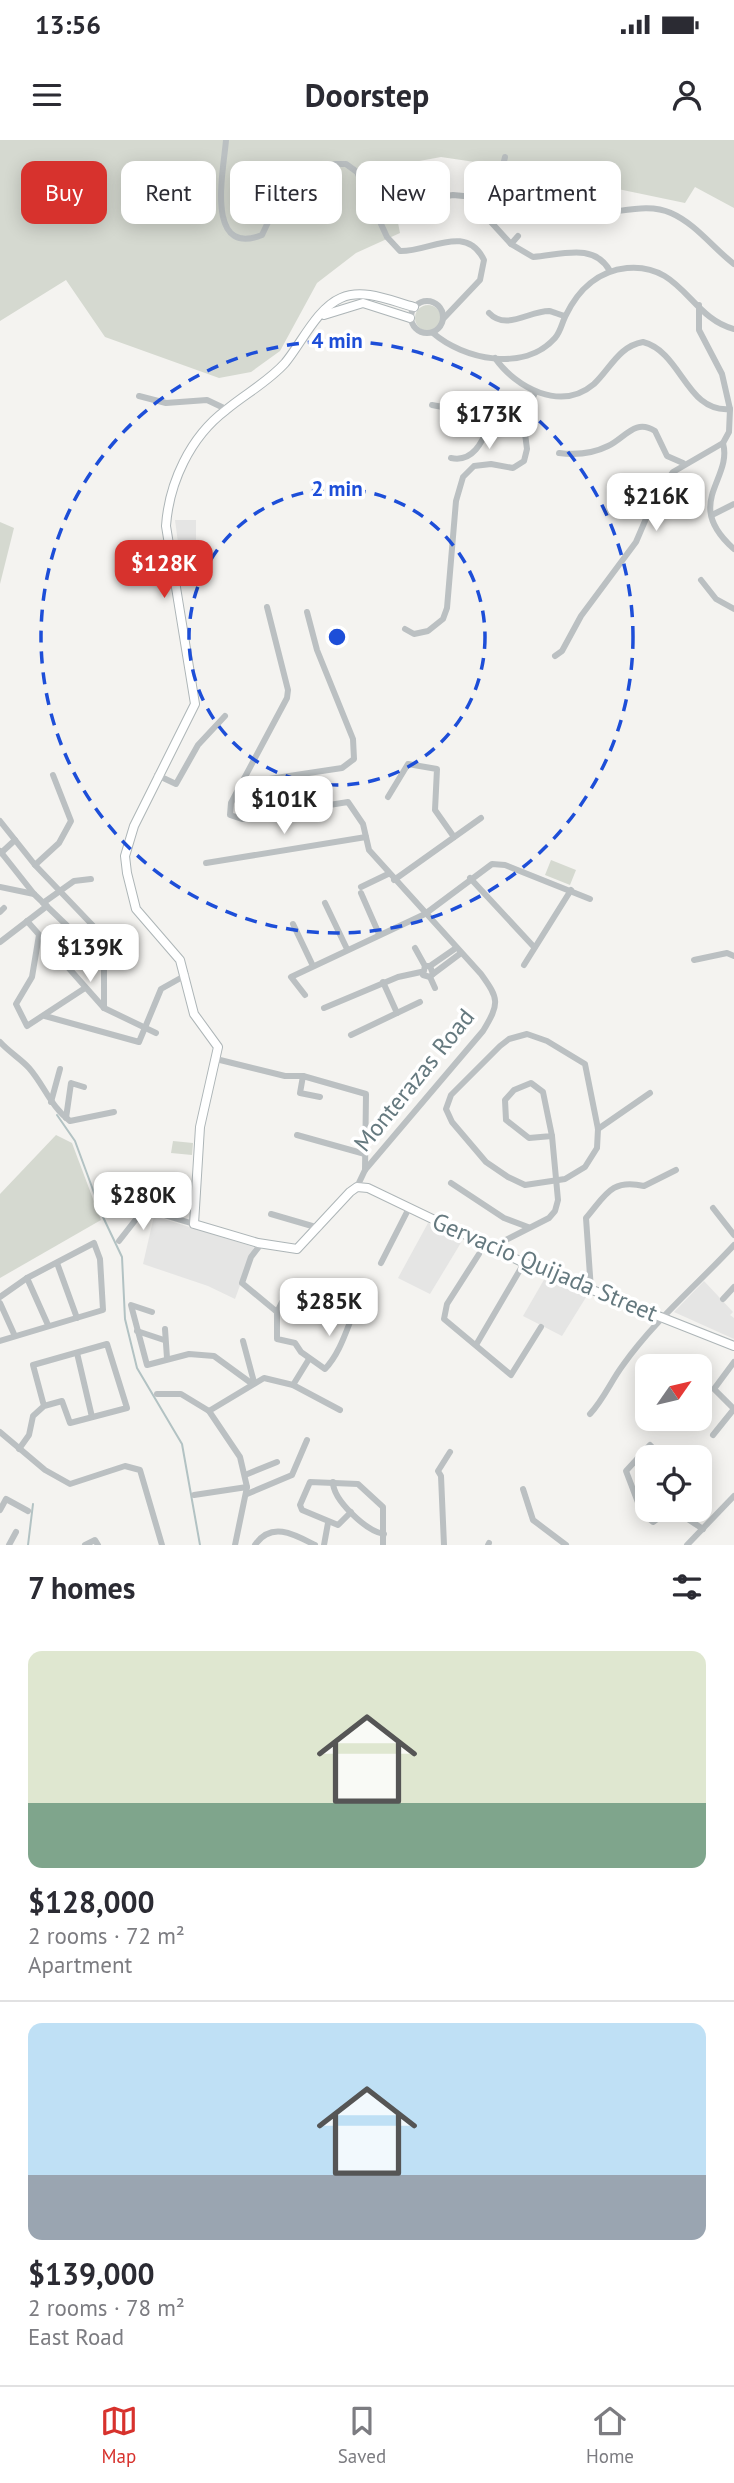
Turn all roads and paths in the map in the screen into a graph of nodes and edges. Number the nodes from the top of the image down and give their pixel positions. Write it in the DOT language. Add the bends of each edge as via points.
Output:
graph roads {
  1 [pos="226,140"];
  2 [pos="505,157"];
  3 [pos="504,161"];
  4 [pos="621,210"];
  5 [pos="492,224"];
  6 [pos="518,236"];
  7 [pos="511,244"];
  8 [pos="734,264"];
  9 [pos="610,271"];
  10 [pos="699,305"];
  11 [pos="414,307"];
  12 [pos="489,313"];
  13 [pos="321,316"];
  14 [pos="565,316"];
  15 [pos="410,318"];
  16 [pos="444,318"];
  17 [pos="734,329"];
  18 [pos="433,333"];
  19 [pos="495,358"];
  20 [pos="536,393"];
  21 [pos="139,396"];
  22 [pos="432,405"];
  23 [pos="226,409"];
  24 [pos="730,409"];
  25 [pos="491,422"];
  26 [pos="522,431"];
  27 [pos="723,443"];
  28 [pos="559,453"];
  29 [pos="451,458"];
  30 [pos="683,463"];
  31 [pos="734,503"];
  32 [pos="712,515"];
  33 [pos="734,549"];
  34 [pos="701,580"];
  35 [pos="267,607"];
  36 [pos="734,609"];
  37 [pos="307,612"];
  38 [pos="405,629"];
  39 [pos="555,656"];
  40 [pos="225,716"];
  41 [pos="53,775"];
  42 [pos="157,775"];
  43 [pos="242,783"];
  44 [pos="388,797"];
  45 [pos="481,818"];
  46 [pos="0,821"];
  47 [pos="366,836"];
  48 [pos="454,837"];
  49 [pos="15,840"];
  50 [pos="1,852"];
  51 [pos="206,863"];
  52 [pos="35,865"];
  53 [pos="388,874"];
  54 [pos="470,878"];
  55 [pos="91,879"];
  56 [pos="394,880"];
  57 [pos="0,887"];
  58 [pos="571,890"];
  59 [pos="60,891"];
  60 [pos="34,894"];
  61 [pos="590,899"];
  62 [pos="325,903"];
  63 [pos="45,904"];
  64 [pos="425,914"];
  65 [pos="27,921"];
  66 [pos="293,924"];
  67 [pos="379,934"];
  68 [pos="39,935"];
  69 [pos="0,942"];
  70 [pos="534,947"];
  71 [pos="415,948"];
  72 [pos="348,949"];
  73 [pos="458,951"];
  74 [pos="734,956"];
  75 [pos="694,960"];
  76 [pos="104,961"];
  77 [pos="524,965"];
  78 [pos="313,966"];
  79 [pos="426,968"];
  80 [pos="186,975"];
  81 [pos="431,975"];
  82 [pos="383,982"];
  83 [pos="85,988"];
  84 [pos="435,988"];
  85 [pos="305,995"];
  86 [pos="420,1002"];
  87 [pos="103,1008"];
  88 [pos="324,1008"];
  89 [pos="397,1013"];
  90 [pos="45,1016"];
  91 [pos="144,1027"];
  92 [pos="156,1033"];
  93 [pos="351,1035"];
  94 [pos="0,1042"];
  95 [pos="216,1059"];
  96 [pos="60,1069"];
  97 [pos="303,1076"];
  98 [pos="84,1087"];
  99 [pos="650,1093"];
  100 [pos="320,1097"];
  101 [pos="51,1102"];
  102 [pos="114,1112"];
  103 [pos="66,1118"];
  104 [pos="598,1129"];
  105 [pos="297,1135"];
  106 [pos="552,1136"];
  107 [pos="365,1154"];
  108 [pos="365,1170"];
  109 [pos="676,1170"];
  110 [pos="555,1182"];
  111 [pos="451,1183"];
  112 [pos="357,1187"];
  113 [pos="409,1208"];
  114 [pos="713,1208"];
  115 [pos="271,1214"];
  116 [pos="194,1224"];
  117 [pos="528,1227"];
  118 [pos="319,1228"];
  119 [pos="734,1235"];
  120 [pos="119,1241"];
  121 [pos="261,1244"];
  122 [pos="734,1246"];
  123 [pos="490,1248"];
  124 [pos="479,1254"];
  125 [pos="57,1263"];
  126 [pos="381,1264"];
  127 [pos="524,1264"];
  128 [pos="27,1278"];
  129 [pos="734,1287"];
  130 [pos="591,1290"];
  131 [pos="0,1297"];
  132 [pos="723,1298"];
  133 [pos="360,1299"];
  134 [pos="282,1302"];
  135 [pos="0,1303"];
  136 [pos="152,1312"];
  137 [pos="277,1312"];
  138 [pos="78,1318"];
  139 [pos="663,1318"];
  140 [pos="48,1325"];
  141 [pos="541,1327"];
  142 [pos="165,1329"];
  143 [pos="137,1331"];
  144 [pos="14,1334"];
  145 [pos="164,1340"];
  146 [pos="0,1341"];
  147 [pos="243,1341"];
  148 [pos="476,1345"];
  149 [pos="734,1346"];
  150 [pos="77,1353"];
  151 [pos="167,1358"];
  152 [pos="309,1359"];
  153 [pos="734,1362"];
  154 [pos="252,1383"];
  155 [pos="293,1385"];
  156 [pos="157,1394"];
  157 [pos="44,1406"];
  158 [pos="340,1410"];
  159 [pos="209,1411"];
  160 [pos="590,1414"];
  161 [pos="92,1417"];
  162 [pos="0,1432"];
  163 [pos="713,1435"];
  164 [pos="307,1440"];
  165 [pos="19,1449"];
  166 [pos="450,1452"];
  167 [pos="278,1462"];
  168 [pos="635,1462"];
  169 [pos="244,1475"];
  170 [pos="333,1482"];
  171 [pos="523,1489"];
  172 [pos="247,1491"];
  173 [pos="194,1495"];
  174 [pos="635,1495"];
  175 [pos="734,1496"];
  176 [pos="0,1510"];
  177 [pos="28,1511"];
  178 [pos="351,1512"];
  179 [pos="692,1522"];
  180 [pos="328,1523"];
  181 [pos="703,1529"];
  182 [pos="16,1532"];
  183 [pos="384,1534"];
  184 [pos="695,1538"];
  185 [pos="9,1545"];
  186 [pos="85,1545"];
  187 [pos="98,1545"];
  188 [pos="162,1545"];
  189 [pos="235,1545"];
  190 [pos="255,1545"];
  191 [pos="315,1545"];
  192 [pos="324,1545"];
  193 [pos="383,1545"];
  194 [pos="444,1545"];
  195 [pos="566,1545"];
  196 [pos="687,1545"];
  197 [pos="702,1545"];
  1 -- 16 [label="street" via="221,213 232,234 262,235 291,180 346,164 357,172 387,237 400,251 455,239 474,246 484,260 483,274"];
  2 -- 3 [label="street"];
  4 -- 8 [label="street" via="645,206 671,213"];
  5 -- 7 [label="street"];
  6 -- 7 [label="street"];
  7 -- 9 [label="street" via="533,257 588,253 604,261"];
  9 -- 10 [label="street" via="655,271 683,288"];
  9 -- 14 [label="street" via="590,282"];
  10 -- 17 [label="street" via="716,321"];
  10 -- 24 [label="street" via="699,330 722,374"];
  11 -- 13 [label="street" via="356,294 337,300"];
  11 -- 15 [label="street"];
  11 -- 16 [label="street" via="423,301 435,302"];
  12 -- 14 [label="street" via="499,320 546,312"];
  13 -- 15 [label="street" via="363,303"];
  13 -- 23 [label="street" via="275,373"];
  14 -- 19 [label="street" via="545,347 522,356"];
  15 -- 18 [label="street" via="418,331"];
  16 -- 18 [label="street"];
  18 -- 19 [label="street" via="459,351"];
  19 -- 20 [label="street" via="514,380"];
  20 -- 24 [label="street" via="563,396 582,391 627,348 643,342 662,351 695,396 708,405"];
  20 -- 26 [label="street" via="525,410"];
  21 -- 23 [label="street" via="166,403 207,400"];
  22 -- 25 [label="street" via="474,413"];
  23 -- 42 [label="street" via="201,432 181,467 167,508 166,526 196,696 191,716"];
  24 -- 27 [label="street" via="731,426"];
  25 -- 26 [label="street" via="506,430"];
  25 -- 29 [label="street" via="478,448 464,458"];
  26 -- 38 [label="street" via="527,454 514,470 481,464 463,477 456,501 443,619 428,631 414,634"];
  27 -- 30 [label="street"];
  27 -- 32 [label="street" via="725,459 711,495"];
  28 -- 30 [label="street" via="602,449 643,426 656,432 667,456"];
  30 -- 39 [label="street" via="659,491 636,542"];
  31 -- 32 [label="street"];
  32 -- 33 [label="street" via="718,531"];
  34 -- 36 [label="street" via="716,599"];
  35 -- 43 [label="street" via="287,698"];
  37 -- 43 [label="street" via="317,650 353,739 354,759 342,768"];
  40 -- 42 [label="street" via="198,745 176,784"];
  41 -- 52 [label="street" via="71,821 51,852"];
  42 -- 80 [label="street" via="128,843 127,873 136,908 171,946"];
  43 -- 47 [label="street, Monterazas Road" via="229,807 233,818 344,801 363,824"];
  44 -- 48 [label="street" via="408,764 437,769 435,810"];
  45 -- 48 [label="street"];
  46 -- 49 [label="street"];
  47 -- 51 [label="street"];
  47 -- 53 [label="street, Monterazas Road" via="369,850"];
  48 -- 56 [label="street"];
  49 -- 50 [label="street"];
  49 -- 52 [label="street"];
  50 -- 60 [label="street"];
  52 -- 59 [label="street"];
  53 -- 56 [label="street, Monterazas Road"];
  53 -- 67 [label="street" via="361,890"];
  54 -- 58 [label="street" via="496,863"];
  54 -- 64 [label="street"];
  54 -- 70 [label="street"];
  55 -- 59 [label="street" via="74,881"];
  56 -- 64 [label="street, Monterazas Road"];
  57 -- 60 [label="street"];
  58 -- 61 [label="street"];
  58 -- 70 [label="street"];
  59 -- 63 [label="street"];
  59 -- 76 [label="street" via="99,932"];
  60 -- 63 [label="street"];
  62 -- 72 [label="street"];
  63 -- 65 [label="street"];
  63 -- 76 [label="street"];
  64 -- 67 [label="street"];
  64 -- 73 [label="street, Monterazas Road"];
  65 -- 68 [label="street"];
  65 -- 69 [label="street"];
  66 -- 78 [label="street"];
  67 -- 72 [label="street"];
  68 -- 83 [label="street"];
  68 -- 90 [label="street" via="32,977 16,1004 29,1027"];
  70 -- 77 [label="street"];
  71 -- 79 [label="street"];
  72 -- 78 [label="street"];
  73 -- 79 [label="street"];
  73 -- 81 [label="street"];
  73 -- 108 [label="street, Monterazas Road" via="495,994 496,1007 483,1031"];
  74 -- 75 [label="street" via="727,953"];
  76 -- 87 [label="street"];
  78 -- 85 [label="street" via="291,978"];
  79 -- 81 [label="street"];
  79 -- 82 [label="street"];
  80 -- 91 [label="street" via="162,989"];
  80 -- 95 [label="street" via="194,1014 218,1047"];
  81 -- 84 [label="street"];
  82 -- 88 [label="street"];
  82 -- 89 [label="street"];
  83 -- 87 [label="street"];
  83 -- 90 [label="street"];
  86 -- 89 [label="street"];
  87 -- 91 [label="street"];
  89 -- 93 [label="street"];
  90 -- 91 [label="street" via="139,1042"];
  91 -- 92 [label="street"];
  94 -- 101 [label="street" via="30,1070"];
  95 -- 97 [label="street"];
  95 -- 116 [label="street" via="200,1127"];
  96 -- 101 [label="street"];
  97 -- 100 [label="street" via="300,1093"];
  97 -- 107 [label="street" via="366,1094"];
  98 -- 103 [label="street" via="71,1083"];
  99 -- 104 [label="street"];
  101 -- 103 [label="street"];
  102 -- 103 [label="street"];
  104 -- 110 [label="street" via="597,1148 589,1163 575,1175"];
  104 -- 110 [label="street" via="585,1064 527,1034 509,1039 452,1095 447,1116 486,1162 519,1184"];
  105 -- 107 [label="street"];
  106 -- 106 [label="street" via="546,1100 538,1086 524,1084 511,1092 503,1105 509,1124 529,1138"];
  106 -- 110 [label="street"];
  107 -- 108 [label="street"];
  108 -- 112 [label="street, Monterazas Road"];
  109 -- 130 [label="street" via="644,1186 626,1182 616,1186 586,1218"];
  110 -- 117 [label="street" via="555,1211"];
  111 -- 117 [label="street" via="504,1218"];
  112 -- 113 [label="street, Gervacio Quijada Street"];
  112 -- 118 [label="street"];
  113 -- 123 [label="street, Gervacio Quijada Street"];
  113 -- 126 [label="street"];
  114 -- 119 [label="street"];
  115 -- 118 [label="street"];
  116 -- 120 [label="street" via="144,1209"];
  116 -- 121 [label="street"];
  117 -- 123 [label="street"];
  118 -- 121 [label="street" via="297,1249"];
  121 -- 137 [label="street" via="251,1257 244,1286"];
  122 -- 139 [label="street"];
  123 -- 127 [label="street, Gervacio Quijada Street"];
  124 -- 148 [label="street" via="444,1312 444,1319"];
  125 -- 128 [label="street"];
  125 -- 138 [label="street"];
  125 -- 138 [label="street" via="94,1243 100,1259 103,1310"];
  127 -- 130 [label="street, Gervacio Quijada Street"];
  127 -- 148 [label="street"];
  128 -- 131 [label="street"];
  128 -- 140 [label="street"];
  129 -- 132 [label="street"];
  130 -- 139 [label="street, Gervacio Quijada Street"];
  133 -- 152 [label="street" via="347,1322 341,1347 327,1368"];
  134 -- 137 [label="street"];
  135 -- 144 [label="street"];
  136 -- 143 [label="street" via="131,1305"];
  137 -- 152 [label="street" via="277,1339 295,1343"];
  138 -- 140 [label="street"];
  139 -- 149 [label="street, Gervacio Quijada Street"];
  139 -- 160 [label="street" via="622,1366"];
  140 -- 144 [label="street"];
  141 -- 148 [label="street" via="512,1375"];
  142 -- 145 [label="street"];
  143 -- 145 [label="street"];
  143 -- 151 [label="street" via="147,1365"];
  144 -- 146 [label="street"];
  145 -- 151 [label="street"];
  147 -- 154 [label="street"];
  150 -- 157 [label="street" via="33,1365"];
  150 -- 161 [label="street"];
  150 -- 161 [label="street" via="107,1344 127,1408"];
  151 -- 154 [label="street" via="214,1356"];
  152 -- 155 [label="street"];
  153 -- 163 [label="street" via="714,1389 734,1409"];
  154 -- 155 [label="street" via="264,1378"];
  154 -- 159 [label="street"];
  155 -- 158 [label="street"];
  156 -- 159 [label="street" via="181,1394"];
  157 -- 161 [label="street" via="62,1401 70,1423"];
  157 -- 165 [label="street" via="33,1416"];
  159 -- 169 [label="street" via="234,1446"];
  162 -- 165 [label="street"];
  164 -- 172 [label="street" via="292,1475"];
  165 -- 188 [label="street" via="70,1484 125,1466 140,1469"];
  166 -- 194 [label="street" via="438,1469"];
  167 -- 169 [label="street"];
  168 -- 174 [label="street" via="626,1471"];
  169 -- 172 [label="street"];
  170 -- 178 [label="street" via="335,1496"];
  170 -- 180 [label="street" via="310,1482 300,1505"];
  170 -- 183 [label="street" via="358,1483 383,1507"];
  171 -- 195 [label="street" via="533,1520"];
  172 -- 173 [label="street"];
  172 -- 189 [label="street"];
  175 -- 181 [label="street"];
  176 -- 177 [label="street" via="6,1499"];
  178 -- 180 [label="street" via="338,1525"];
  178 -- 183 [label="street"];
  179 -- 181 [label="street"];
  180 -- 192 [label="street"];
  181 -- 184 [label="street"];
  182 -- 185 [label="street"];
  183 -- 193 [label="street"];
  184 -- 196 [label="street"];
  184 -- 197 [label="street"];
  186 -- 187 [label="street" via="96,1540"];
  190 -- 191 [label="street" via="267,1532 278,1531"];
}
